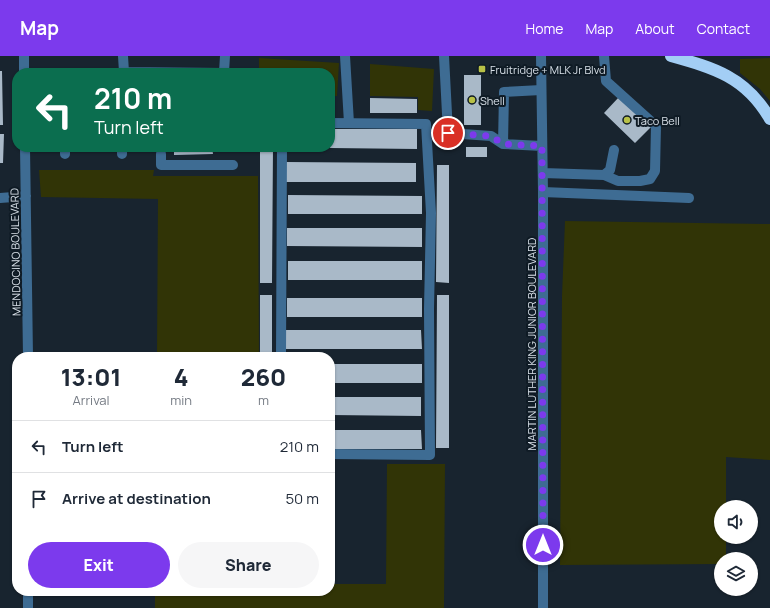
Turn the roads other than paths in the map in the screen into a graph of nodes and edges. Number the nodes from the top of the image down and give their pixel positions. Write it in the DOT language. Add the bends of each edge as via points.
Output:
graph roads {
  1 [pos="24,56"];
  2 [pos="123,56"];
  3 [pos="225,56"];
  4 [pos="345,56"];
  5 [pos="444,56"];
  6 [pos="540,56"];
  7 [pos="604,56"];
  8 [pos="670,56"];
  9 [pos="24,68"];
  10 [pos="124,68"];
  11 [pos="224,68"];
  12 [pos="541,90"];
  13 [pos="770,119"];
  14 [pos="335,123"];
  15 [pos="349,123"];
  16 [pos="503,144"];
  17 [pos="542,146"];
  18 [pos="614,150"];
  19 [pos="25,152"];
  20 [pos="282,152"];
  21 [pos="162,154"];
  22 [pos="233,165"];
  23 [pos="543,173"];
  24 [pos="604,175"];
  25 [pos="543,192"];
  26 [pos="26,196"];
  27 [pos="0,198"];
  28 [pos="688,198"];
  29 [pos="28,352"];
  30 [pos="281,352"];
  31 [pos="335,454"];
  32 [pos="28,596"];
  33 [pos="28,608"];
  34 [pos="543,608"];
  1 -- 9 [label="street"];
  2 -- 10 [label="street"];
  3 -- 11 [label="street"];
  4 -- 15 [label="street"];
  5 -- 16 [label="street" via="448,133 491,136"];
  6 -- 12 [label="street, MARTIN LUTHER KING JUNIOR BOULEVARD"];
  7 -- 24 [label="street" via="606,81 656,126 655,171 650,179 618,181"];
  8 -- 13 [label="highway" via="714,68 739,83 761,104"];
  12 -- 16 [label="street" via="504,92"];
  12 -- 17 [label="street, MARTIN LUTHER KING JUNIOR BOULEVARD"];
  14 -- 15 [label="street"];
  15 -- 31 [label="street" via="426,124 431,213 431,444 430,455"];
  16 -- 17 [label="street"];
  17 -- 23 [label="street, MARTIN LUTHER KING JUNIOR BOULEVARD"];
  18 -- 24 [label="street" via="610,170"];
  19 -- 26 [label="street, MENDOCINO BOULEVARD"];
  20 -- 30 [label="street"];
  21 -- 22 [label="street" via="162,165"];
  23 -- 24 [label="street"];
  23 -- 25 [label="street, MARTIN LUTHER KING JUNIOR BOULEVARD"];
  25 -- 28 [label="street"];
  25 -- 34 [label="street, MARTIN LUTHER KING JUNIOR BOULEVARD"];
  26 -- 27 [label="street"];
  26 -- 29 [label="street, MENDOCINO BOULEVARD"];
  32 -- 33 [label="street"];
}
